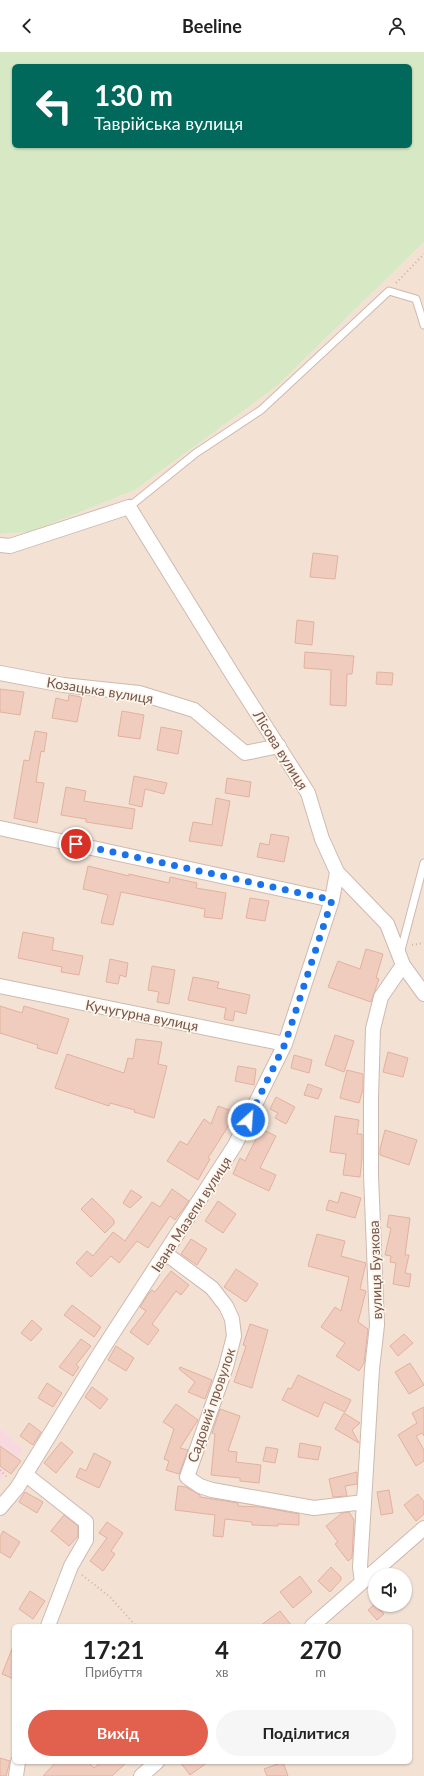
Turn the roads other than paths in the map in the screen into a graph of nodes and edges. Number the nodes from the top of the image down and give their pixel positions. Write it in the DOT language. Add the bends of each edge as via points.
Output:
graph roads {
  1 [pos="424,325"];
  2 [pos="129,507"];
  3 [pos="0,545"];
  4 [pos="0,672"];
  5 [pos="279,746"];
  6 [pos="0,828"];
  7 [pos="424,863"];
  8 [pos="337,872"];
  9 [pos="332,900"];
  10 [pos="401,961"];
  11 [pos="0,986"];
  12 [pos="424,994"];
  13 [pos="285,1044"];
  14 [pos="165,1253"];
  15 [pos="25,1474"];
  16 [pos="364,1502"];
  17 [pos="0,1508"];
  18 [pos="424,1528"];
  19 [pos="362,1582"];
  20 [pos="49,1624"];
  21 [pos="314,1624"];
  22 [pos="18,1764"];
  23 [pos="155,1764"];
  24 [pos="16,1776"];
  25 [pos="142,1776"];
  1 -- 2 [label="lane" via="416,299 389,291 261,410 196,453"];
  2 -- 3 [label="street" via="10,546"];
  2 -- 5 [label="street, Лісова вулиця"];
  4 -- 5 [label="street, Козацька вулиця" via="63,685 139,693 194,710 245,753"];
  5 -- 8 [label="street, Лісова вулиця" via="308,793 322,838"];
  6 -- 9 [label="street"];
  7 -- 10 [label="lane"];
  8 -- 9 [label="street, Івана Мазепи вулиця"];
  8 -- 10 [label="street, Лісова вулиця" via="386,924"];
  9 -- 13 [label="street, Івана Мазепи вулиця"];
  10 -- 12 [label="street, Лісова вулиця"];
  10 -- 16 [label="street, вулиця Бузкова" via="381,997 373,1029 371,1175 377,1325"];
  11 -- 13 [label="street, Кучугурна вулиця"];
  13 -- 14 [label="street, Івана Мазепи вулиця" via="235,1145"];
  14 -- 15 [label="street, Івана Мазепи вулиця"];
  14 -- 16 [label="street, Садовий провулок" via="212,1288 226,1306 232,1319 234,1336 226,1367 187,1477 212,1490 314,1508"];
  15 -- 17 [label="street, Івана Мазепи вулиця"];
  15 -- 20 [label="street" via="86,1522 86,1540 71,1566"];
  16 -- 19 [label="street, вулиця Бузкова" via="360,1567"];
  18 -- 19 [label="street"];
  19 -- 21 [label="street"];
  22 -- 24 [label="street"];
  23 -- 25 [label="street"];
}
